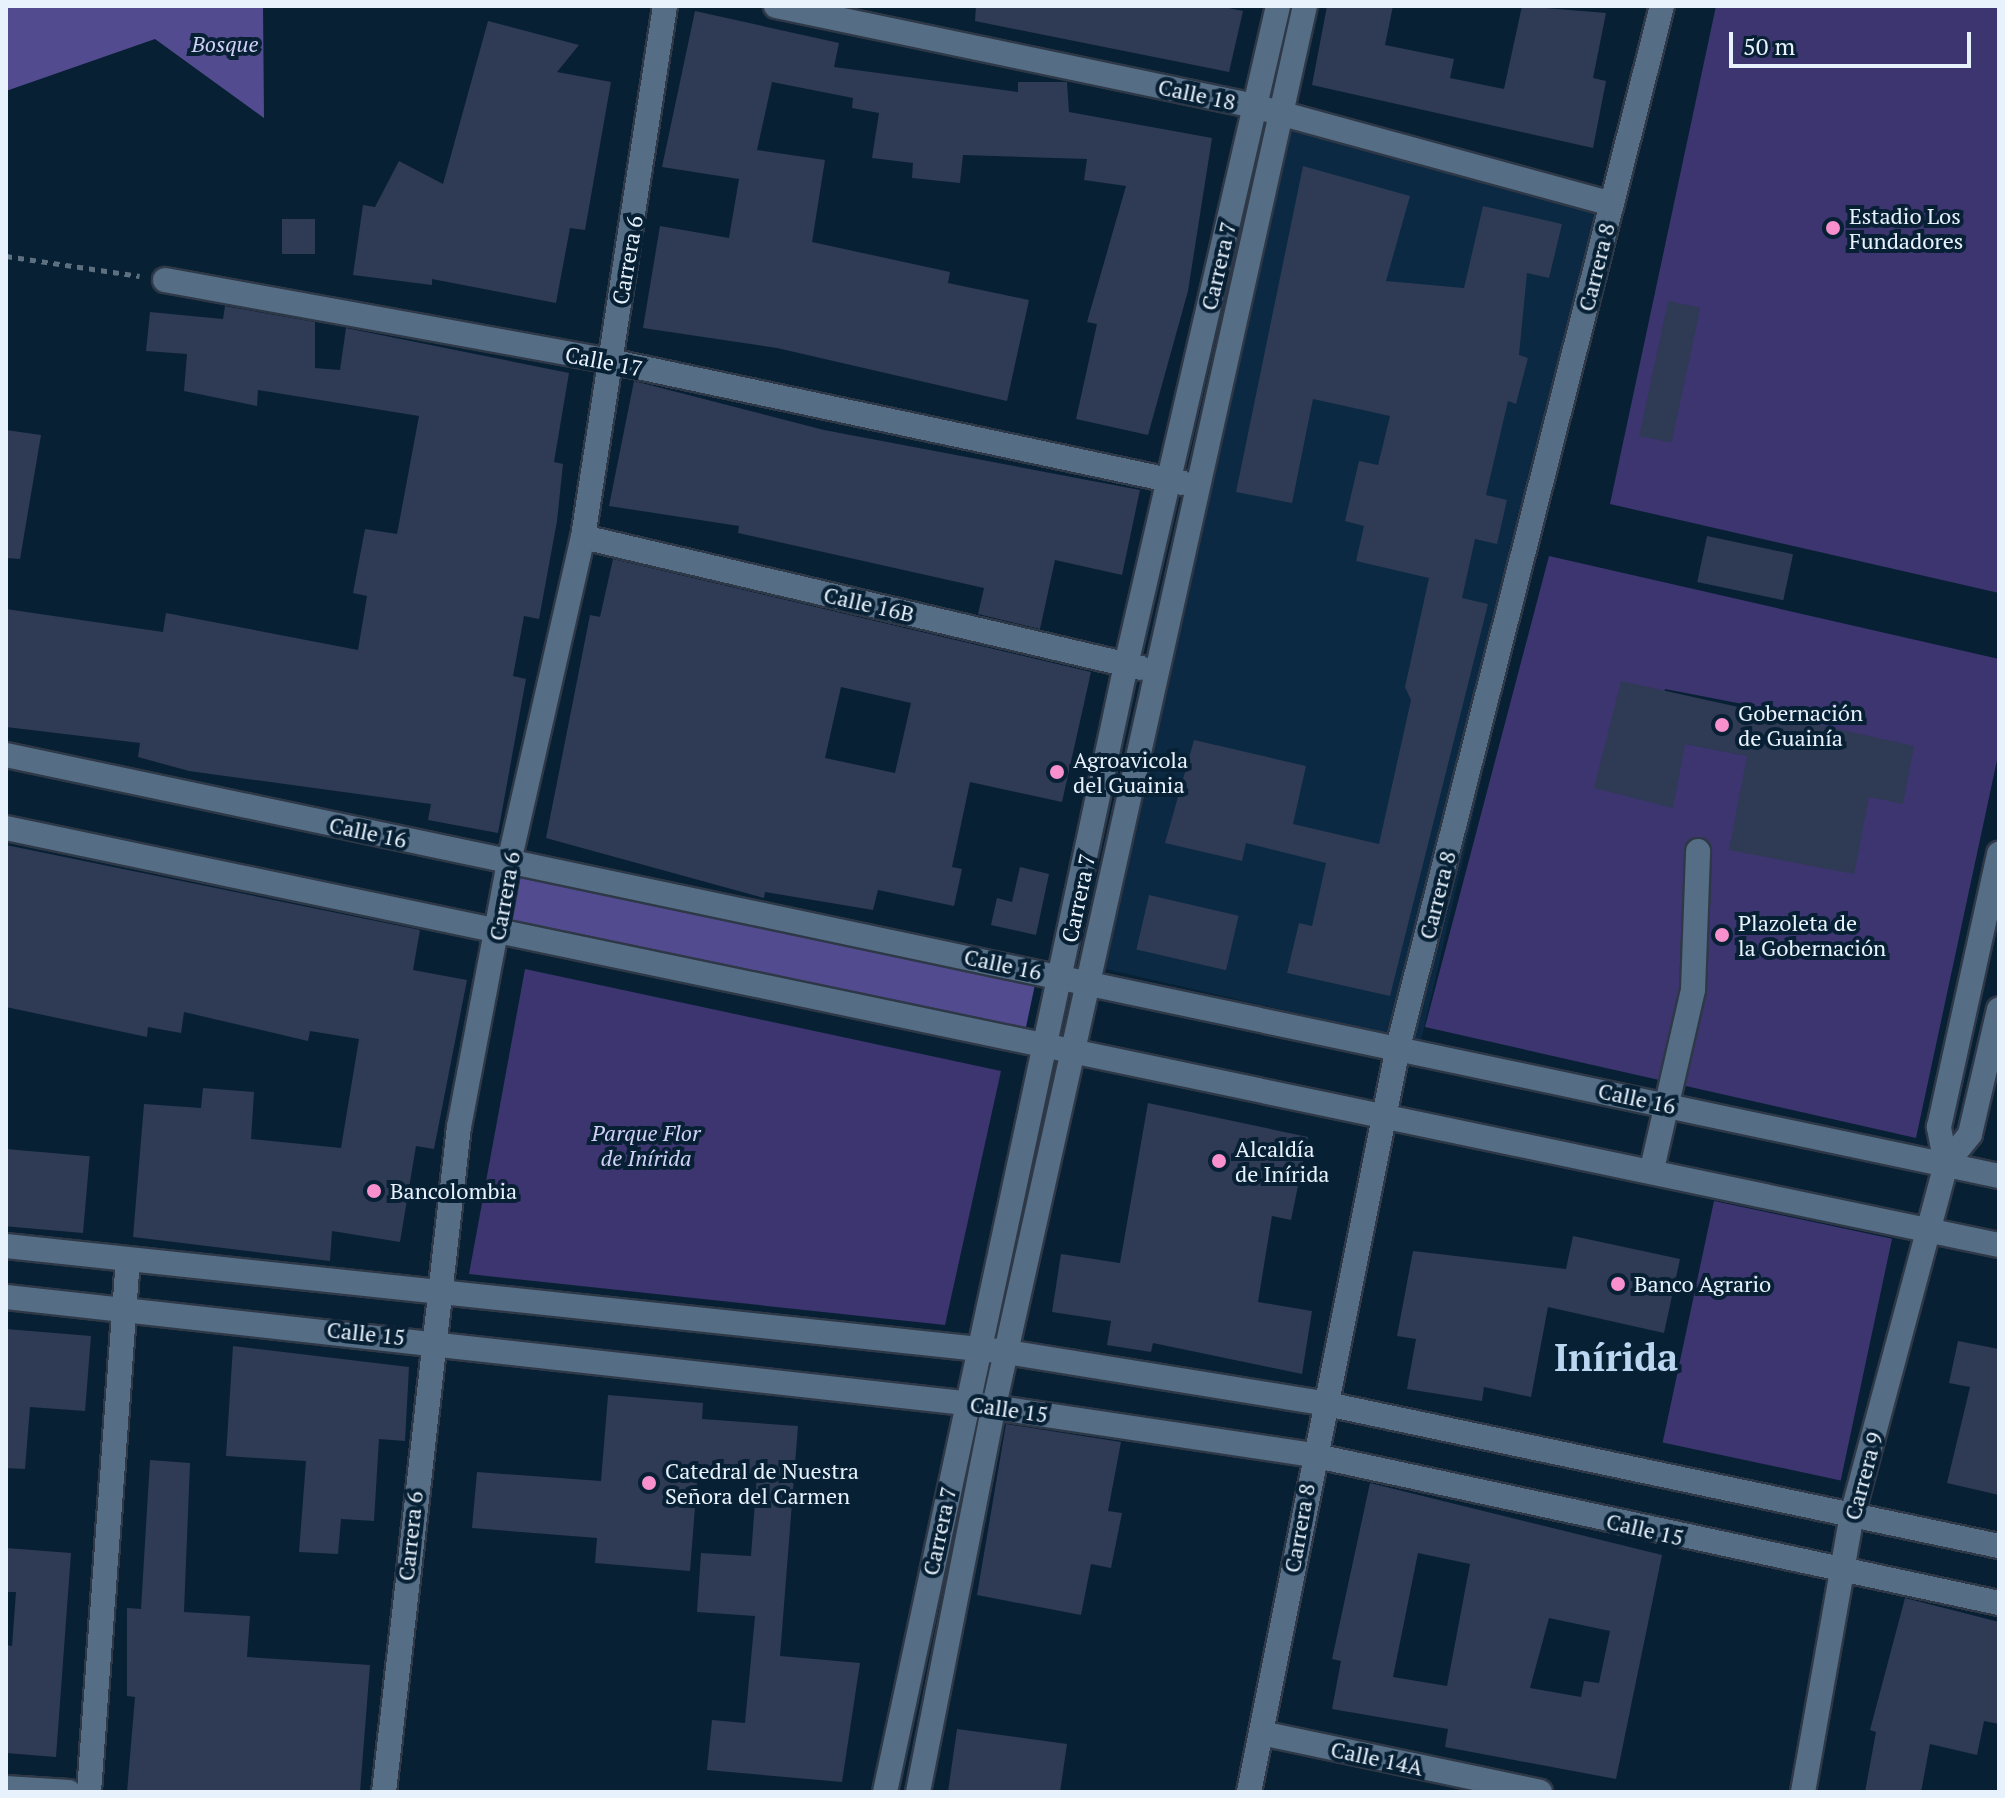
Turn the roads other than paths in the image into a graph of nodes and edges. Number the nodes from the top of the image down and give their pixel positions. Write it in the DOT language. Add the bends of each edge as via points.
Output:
graph roads {
  1 [pos="665,6"];
  2 [pos="776,6"];
  3 [pos="1278,6"];
  4 [pos="1305,6"];
  5 [pos="1662,6"];
  6 [pos="1266,108"];
  7 [pos="1612,204"];
  8 [pos="165,280"];
  9 [pos="610,361"];
  10 [pos="1169,480"];
  11 [pos="1198,486"];
  12 [pos="583,537"];
  13 [pos="1126,665"];
  14 [pos="1155,671"];
  15 [pos="6,755"];
  16 [pos="6,828"];
  17 [pos="1698,851"];
  18 [pos="1999,854"];
  19 [pos="509,862"];
  20 [pos="498,930"];
  21 [pos="1062,977"];
  22 [pos="1089,982"];
  23 [pos="1999,1009"];
  24 [pos="1398,1047"];
  25 [pos="1046,1048"];
  26 [pos="1074,1054"];
  27 [pos="1664,1104"];
  28 [pos="1384,1111"];
  29 [pos="1946,1164"];
  30 [pos="1652,1169"];
  31 [pos="1999,1176"];
  32 [pos="1928,1229"];
  33 [pos="1999,1245"];
  34 [pos="6,1246"];
  35 [pos="128,1259"];
  36 [pos="436,1292"];
  37 [pos="6,1297"];
  38 [pos="124,1308"];
  39 [pos="430,1339"];
  40 [pos="977,1349"];
  41 [pos="1007,1352"];
  42 [pos="965,1403"];
  43 [pos="1322,1403"];
  44 [pos="994,1406"];
  45 [pos="1312,1455"];
  46 [pos="1852,1515"];
  47 [pos="1999,1546"];
  48 [pos="1840,1572"];
  49 [pos="1999,1603"];
  50 [pos="1261,1733"];
  51 [pos="6,1788"];
  52 [pos="69,1792"];
  53 [pos="89,1792"];
  54 [pos="384,1792"];
  55 [pos="885,1792"];
  56 [pos="918,1792"];
  57 [pos="1249,1792"];
  58 [pos="1540,1792"];
  59 [pos="1803,1792"];
  1 -- 9 [label="street, Carrera 6"];
  2 -- 6 [label="street, Calle 18"];
  3 -- 6 [label="street, Carrera 7"];
  4 -- 6 [label="street, Carrera 7"];
  5 -- 7 [label="street, Carrera 8"];
  6 -- 7 [label="street, Calle 18"];
  6 -- 10 [label="street, Carrera 7"];
  6 -- 11 [label="street, Carrera 7"];
  7 -- 24 [label="street, Carrera 8"];
  8 -- 9 [label="street, Calle 17"];
  9 -- 10 [label="street, Calle 17"];
  9 -- 12 [label="street, Carrera 6"];
  10 -- 11 [label="street, Calle 17"];
  10 -- 13 [label="street, Carrera 7"];
  11 -- 14 [label="street, Carrera 7"];
  12 -- 13 [label="street, Calle 16B"];
  12 -- 19 [label="street, Carrera 6"];
  13 -- 14 [label="street, Calle 16B"];
  13 -- 21 [label="street, Carrera 7"];
  14 -- 22 [label="street, Carrera 7"];
  15 -- 19 [label="street, Calle 16"];
  16 -- 20 [label="street"];
  17 -- 27 [label="street" via="1693,990"];
  18 -- 29 [label="street, Carrera 9" via="1939,1127"];
  19 -- 20 [label="street, Carrera 6"];
  19 -- 21 [label="street, Calle 16"];
  20 -- 25 [label="street"];
  20 -- 36 [label="street, Carrera 6"];
  21 -- 22 [label="street, Calle 16"];
  21 -- 25 [label="street, Carrera 7"];
  22 -- 24 [label="street, Calle 16"];
  22 -- 26 [label="street, Carrera 7"];
  23 -- 29 [label="street, Carrera 9" via="1970,1134"];
  24 -- 27 [label="street, Calle 16"];
  24 -- 28 [label="street, Carrera 8"];
  25 -- 26 [label="street"];
  25 -- 40 [label="street, Carrera 7"];
  26 -- 28 [label="street"];
  26 -- 41 [label="street, Carrera 7"];
  27 -- 29 [label="street, Calle 16"];
  27 -- 30 [label="street"];
  28 -- 30 [label="street"];
  28 -- 43 [label="street, Carrera 8"];
  29 -- 31 [label="street, Calle 16"];
  29 -- 32 [label="street, Carrera 9"];
  30 -- 32 [label="street"];
  32 -- 33 [label="street"];
  32 -- 46 [label="street, Carrera 9"];
  34 -- 35 [label="street"];
  35 -- 36 [label="street"];
  35 -- 38 [label="street"];
  36 -- 39 [label="street, Carrera 6"];
  36 -- 40 [label="street"];
  37 -- 38 [label="street, Calle 15"];
  38 -- 39 [label="street, Calle 15"];
  38 -- 53 [label="street"];
  39 -- 42 [label="street, Calle 15"];
  39 -- 54 [label="street, Carrera 6"];
  40 -- 41 [label="street"];
  40 -- 42 [label="street, Carrera 7"];
  41 -- 43 [label="street"];
  41 -- 44 [label="street, Carrera 7"];
  42 -- 44 [label="street, Calle 15"];
  42 -- 55 [label="street, Carrera 7"];
  43 -- 45 [label="street, Carrera 8"];
  43 -- 46 [label="street"];
  44 -- 45 [label="street, Calle 15"];
  44 -- 56 [label="street, Carrera 7"];
  45 -- 48 [label="street, Calle 15"];
  45 -- 50 [label="street, Carrera 8"];
  46 -- 47 [label="street"];
  46 -- 48 [label="street, Carrera 9"];
  48 -- 49 [label="street, Calle 15"];
  48 -- 59 [label="street, Carrera 9"];
  50 -- 57 [label="street, Carrera 8"];
  50 -- 58 [label="street, Calle 14A"];
  51 -- 52 [label="street"];
}
